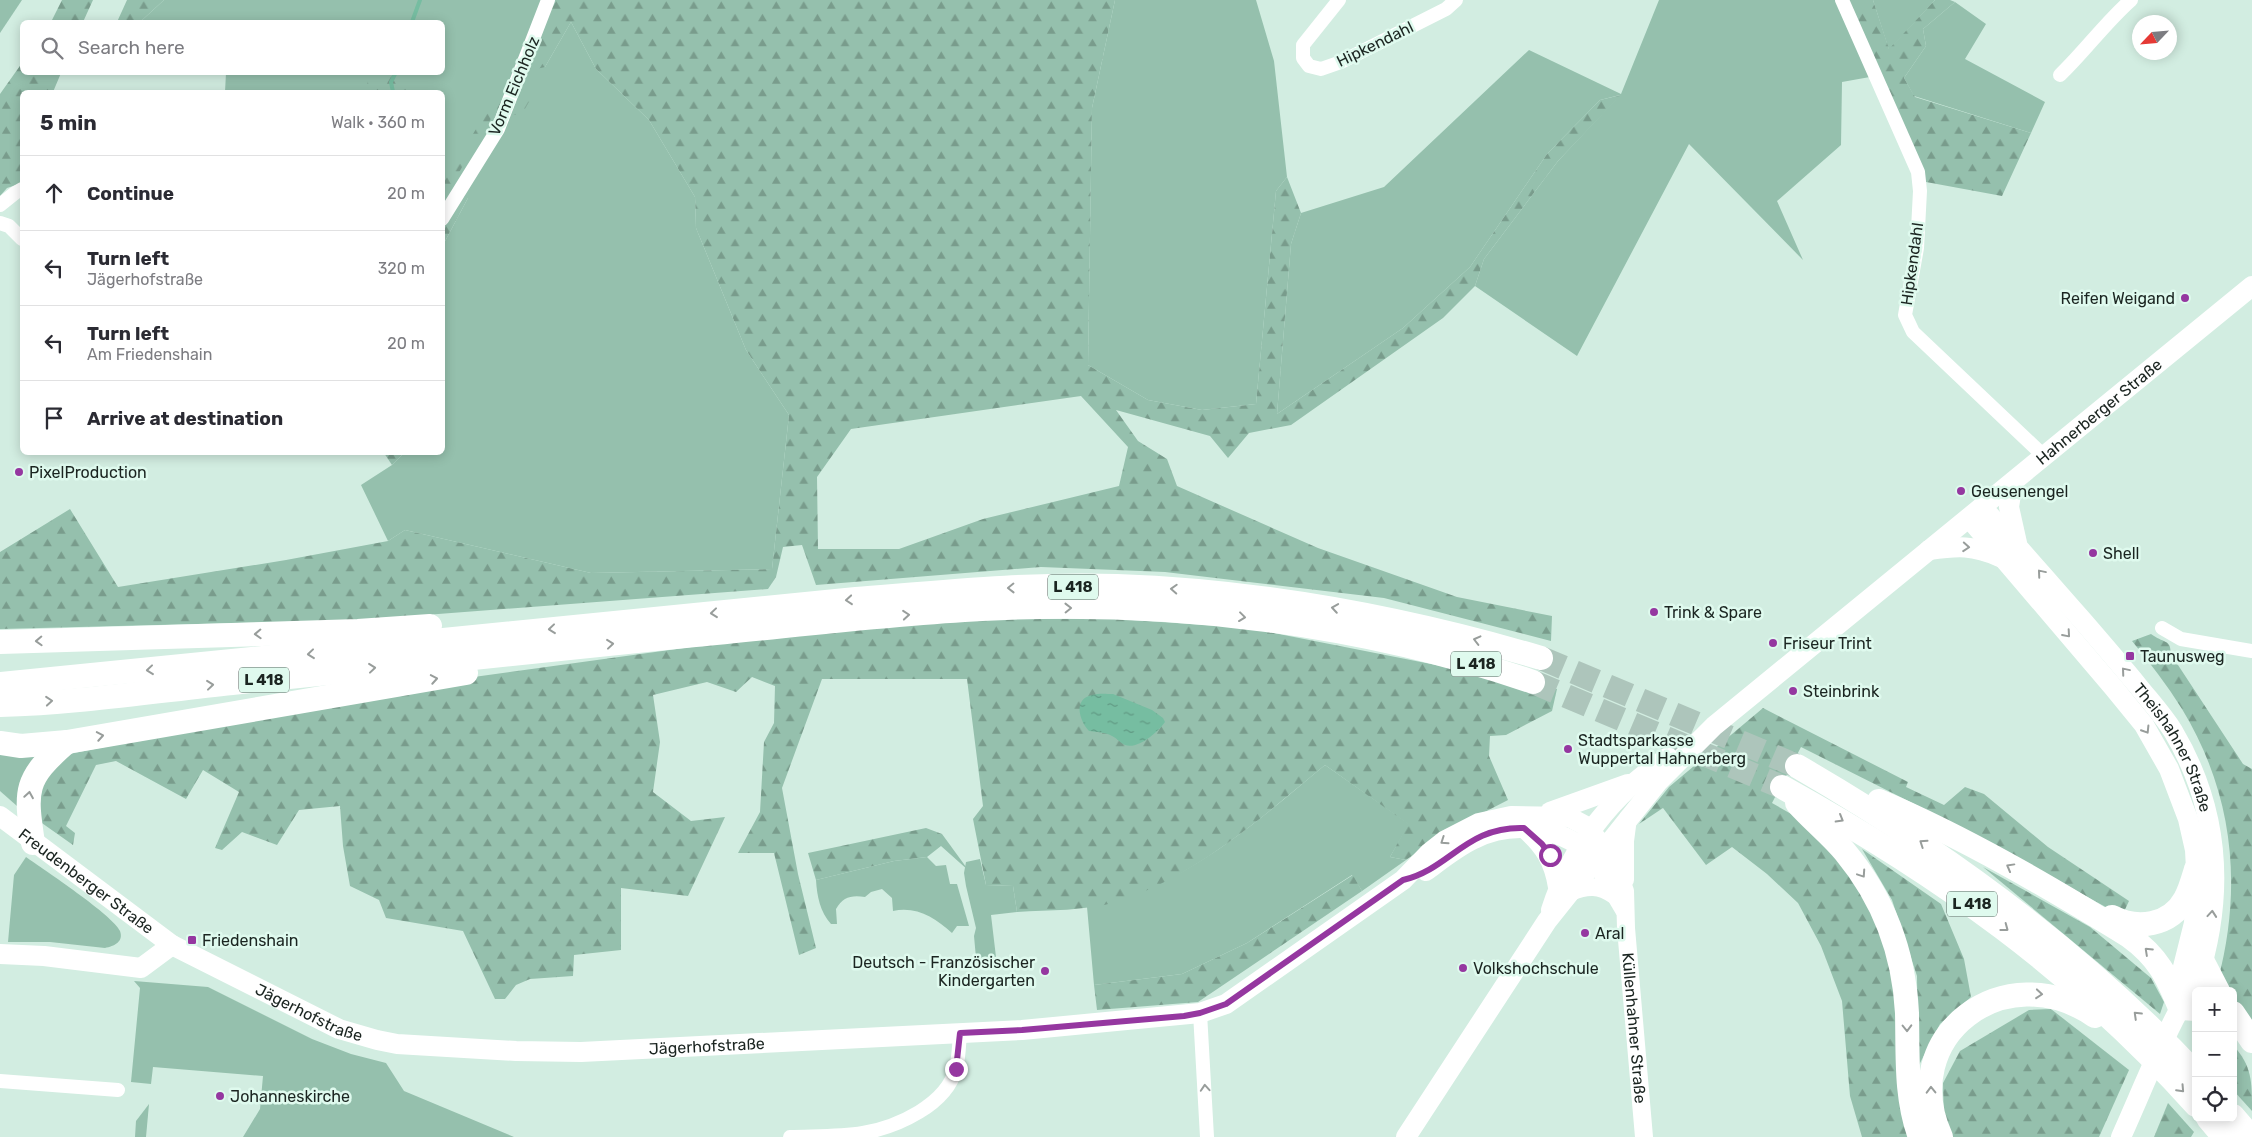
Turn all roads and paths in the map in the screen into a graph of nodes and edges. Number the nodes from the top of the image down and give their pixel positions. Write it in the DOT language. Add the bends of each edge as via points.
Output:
graph roads {
  1 [pos="548,0"];
  2 [pos="1339,0"];
  3 [pos="1456,0"];
  4 [pos="1842,0"];
  5 [pos="2131,0"];
  6 [pos="2060,75"];
  7 [pos="20,190"];
  8 [pos="0,206"];
  9 [pos="445,214"];
  10 [pos="0,223"];
  11 [pos="20,237"];
  12 [pos="2252,286"];
  13 [pos="2044,456"];
  14 [pos="2013,482"];
  15 [pos="1975,513"];
  16 [pos="2017,544"];
  17 [pos="1929,550"];
  18 [pos="2001,558"];
  19 [pos="2052,602"];
  20 [pos="2162,628"];
  21 [pos="0,642"];
  22 [pos="522,643"];
  23 [pos="2252,651"];
  24 [pos="1541,658"];
  25 [pos="1532,682"];
  26 [pos="0,684"];
  27 [pos="0,705"];
  28 [pos="1714,726"];
  29 [pos="67,742"];
  30 [pos="0,743"];
  31 [pos="1644,776"];
  32 [pos="1540,815"];
  33 [pos="0,816"];
  34 [pos="1628,818"];
  35 [pos="1524,828"];
  36 [pos="1579,839"];
  37 [pos="34,843"];
  38 [pos="1603,856"];
  39 [pos="2196,869"];
  40 [pos="1403,880"];
  41 [pos="1565,889"];
  42 [pos="1620,893"];
  43 [pos="2083,909"];
  44 [pos="172,945"];
  45 [pos="0,954"];
  46 [pos="2203,962"];
  47 [pos="2216,987"];
  48 [pos="2188,1008"];
  49 [pos="1200,1013"];
  50 [pos="2237,1019"];
  51 [pos="960,1033"];
  52 [pos="2237,1037"];
  53 [pos="2252,1041"];
  54 [pos="2141,1048"];
  55 [pos="2252,1050"];
  56 [pos="2192,1070"];
  57 [pos="0,1081"];
  58 [pos="118,1090"];
  59 [pos="2192,1101"];
  60 [pos="2237,1120"];
  61 [pos="2211,1122"];
  62 [pos="790,1137"];
  63 [pos="1207,1137"];
  64 [pos="1406,1137"];
  65 [pos="1644,1137"];
  66 [pos="1920,1137"];
  67 [pos="1941,1137"];
  68 [pos="2121,1137"];
  69 [pos="2224,1137"];
  70 [pos="2252,1137"];
  1 -- 9 [label="street, Vorm Eichholz" via="498,129"];
  2 -- 3 [label="street, Hipkendahl" via="1303,44 1305,62 1314,68 1341,62 1446,9"];
  4 -- 13 [label="street, Hipkendahl" via="1918,172 1918,248 1905,315 1913,332"];
  5 -- 6 [label="street" via="2106,22"];
  7 -- 8 [label="street"];
  10 -- 11 [label="street" via="9,226"];
  12 -- 13 [label="main road, Hahnerberger Straße"];
  13 -- 14 [label="main road, Hahnerberger Straße"];
  14 -- 15 [label="main road, Hahnerberger Straße"];
  14 -- 16 [label="main road" via="2009,508"];
  15 -- 16 [label="main road, Theishahner Straße"];
  15 -- 17 [label="main road, Hahnerberger Straße"];
  15 -- 18 [label="main road, Theishahner Straße"];
  19 -- 16 [label="main road, Theishahner Straße, one-way"];
  17 -- 18 [label="main road, one-way" via="1963,546"];
  17 -- 28 [label="main road, Hahnerberger Straße"];
  18 -- 19 [label="main road, Theishahner Straße"];
  19 -- 39 [label="main road, Theishahner Straße, one-way" via="2144,725 2170,769 2188,819"];
  46 -- 19 [label="main road, Theishahner Straße, one-way" via="2211,927 2214,850 2209,816 2191,770 2173,731 2152,703"];
  20 -- 23 [label="street" via="2181,639"];
  22 -- 21 [label="highway, one-way" via="433,626"];
  24 -- 22 [label="highway, L 418, one-way" via="1423,626 1342,609 1197,590 1115,586 972,590 762,608"];
  22 -- 25 [label="highway, L 418, one-way" via="983,609 1116,607 1194,611 1338,632 1455,659"];
  22 -- 26 [label="highway, L 418, one-way"];
  27 -- 22 [label="highway, L 418, one-way"];
  29 -- 22 [label="highway, one-way" via="463,673"];
  28 -- 31 [label="main road, Hahnerberger Straße"];
  28 -- 34 [label="main road, Hahnerberger Straße" via="1658,782"];
  29 -- 30 [label="highway" via="21,746"];
  37 -- 29 [label="highway, one-way" via="28,805 32,782 45,762"];
  31 -- 32 [label="main road"];
  31 -- 36 [label="main road, Hahnerberger Straße"];
  32 -- 36 [label="main road, Jägerhofstraße" via="1559,816"];
  32 -- 40 [label="main road, Jägerhofstraße, one-way" via="1495,818 1461,830 1430,852"];
  33 -- 37 [label="main road, Freudenberger Straße"];
  34 -- 38 [label="main road, Hahnerberger Straße"];
  34 -- 42 [label="street"];
  35 -- 36 [label="main road, Jägerhofstraße"];
  35 -- 40 [label="main road, Jägerhofstraße" via="1500,829 1486,834 1416,877"];
  35 -- 41 [label="main road" via="1550,855"];
  36 -- 38 [label="main road"];
  36 -- 41 [label="main road, Hahnerberger Straße"];
  37 -- 44 [label="main road, Freudenberger Straße"];
  38 -- 41 [label="main road, Hahnerberger Straße"];
  38 -- 42 [label="street"];
  39 -- 43 [label="highway, L 418" via="2181,905 2154,923 2132,924 2108,914"];
  39 -- 48 [label="main road, Theishahner Straße" via="2196,912 2190,948 2180,979"];
  40 -- 49 [label="main road, Jägerhofstraße" via="1226,1004"];
  41 -- 42 [label="street" via="1595,887"];
  41 -- 64 [label="main road"];
  42 -- 65 [label="street, Küllenhahner Straße" via="1625,912"];
  48 -- 43 [label="highway, L 418, one-way" via="2153,957 2129,936"];
  43 -- 56 [label="highway, L 418" via="1917,817 1797,766 1964,870 2030,920 2114,993"];
  44 -- 45 [label="main road" via="141,968"];
  44 -- 51 [label="main road, Jägerhofstraße" via="339,1029 397,1044 581,1052"];
  46 -- 47 [label="highway"];
  46 -- 48 [label="main road, Theishahner Straße"];
  48 -- 68 [label="main road, Theishahner Straße" via="2170,1030"];
  49 -- 51 [label="main road, Jägerhofstraße" via="1030,1030"];
  63 -- 49 [label="street, one-way"];
  50 -- 53 [label="highway"];
  51 -- 62 [label="street" via="956,1069 946,1088 934,1102 911,1118 863,1133"];
  52 -- 55 [label="highway"];
  54 -- 59 [label="highway, L 418, one-way"];
  54 -- 66 [label="highway, L 418" via="2061,973 1981,910 1906,859 1782,787 1857,867 1891,931 1903,978 1912,1113"];
  67 -- 54 [label="highway, L 418, one-way" via="1931,1109 1934,1063 1953,1029 1965,1017 1990,1002 2029,993 2062,998 2080,1006"];
  57 -- 58 [label="street"];
  60 -- 70 [label="highway"];
  61 -- 69 [label="highway"];
}
